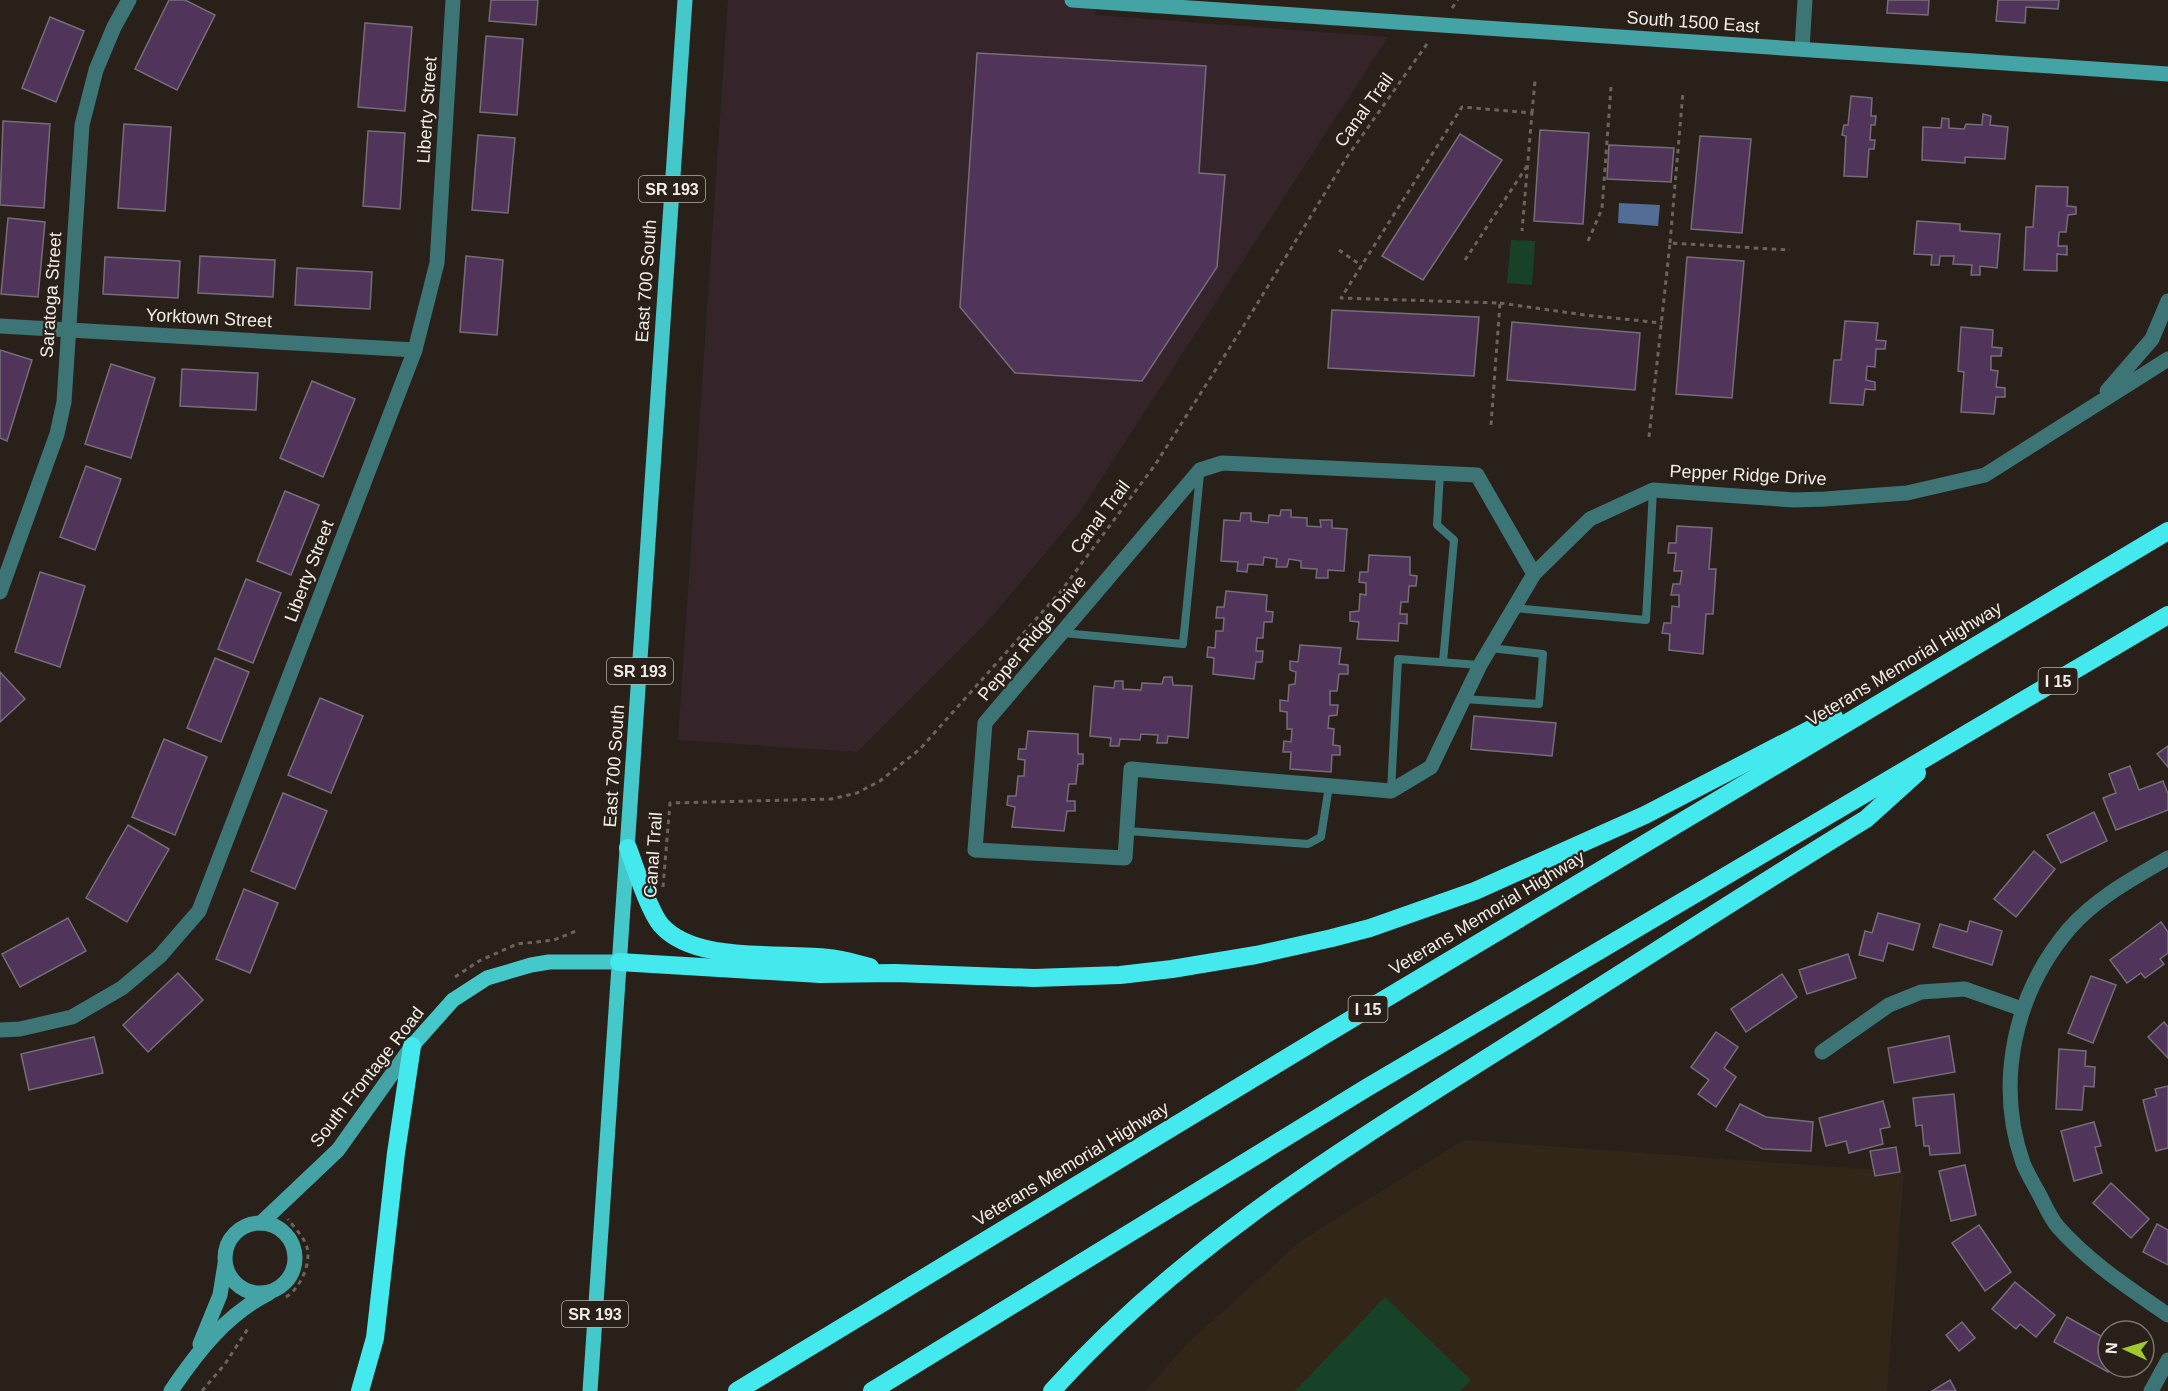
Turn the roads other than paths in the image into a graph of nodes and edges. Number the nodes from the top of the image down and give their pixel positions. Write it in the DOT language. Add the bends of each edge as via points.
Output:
graph roads {
  1 [pos="129,0"];
  2 [pos="453,0"];
  3 [pos="685,0"];
  4 [pos="1072,0"];
  5 [pos="1805,0"];
  6 [pos="1105,1"];
  7 [pos="1802,49"];
  8 [pos="2168,74"];
  9 [pos="2168,301"];
  10 [pos="0,326"];
  11 [pos="68,330"];
  12 [pos="415,350"];
  13 [pos="2168,359"];
  14 [pos="2095,405"];
  15 [pos="1200,470"];
  16 [pos="1440,474"];
  17 [pos="1653,490"];
  18 [pos="2168,531"];
  19 [pos="1534,574"];
  20 [pos="0,591"];
  21 [pos="1515,608"];
  22 [pos="2168,615"];
  23 [pos="2000,631"];
  24 [pos="1062,633"];
  25 [pos="1490,648"];
  26 [pos="1443,662"];
  27 [pos="1480,665"];
  28 [pos="1464,699"];
  29 [pos="1947,746"];
  30 [pos="1329,786"];
  31 [pos="1391,791"];
  32 [pos="1127,831"];
  33 [pos="628,848"];
  34 [pos="2168,858"];
  35 [pos="619,962"];
  36 [pos="895,973"];
  37 [pos="2022,1009"];
  38 [pos="0,1029"];
  39 [pos="412,1046"];
  40 [pos="1822,1052"];
  41 [pos="261,1223"];
  42 [pos="225,1261"];
  43 [pos="275,1290"];
  44 [pos="2168,1315"];
  45 [pos="195,1355"];
  46 [pos="2168,1360"];
  47 [pos="171,1391"];
  48 [pos="360,1391"];
  49 [pos="590,1391"];
  50 [pos="737,1391"];
  51 [pos="872,1391"];
  52 [pos="1052,1391"];
  53 [pos="2151,1391"];
  1 -- 11 [label="street, Saratoga Street" via="96,70 82,125"];
  2 -- 12 [label="street, Liberty Street" via="437,262"];
  3 -- 33 [label="main road, East 700 South / SR 193"];
  4 -- 6 [label="street, South 1500 East"];
  5 -- 7 [label="street"];
  6 -- 7 [label="street, South 1500 East"];
  7 -- 8 [label="street, South 1500 East"];
  9 -- 14 [label="street" via="2152,339"];
  10 -- 11 [label="street, Yorktown Street"];
  11 -- 12 [label="street, Yorktown Street"];
  11 -- 20 [label="street, Saratoga Street" via="64,402 57,434"];
  12 -- 38 [label="street, Liberty Street" via="199,911 160,956 122,988 72,1017 20,1029"];
  13 -- 14 [label="street, Pepper Ridge Drive"];
  14 -- 17 [label="street, Pepper Ridge Drive" via="1985,475 1907,493 1794,500"];
  15 -- 16 [label="street" via="1222,463"];
  15 -- 24 [label="street, Pepper Ridge Drive"];
  15 -- 24 [label="lane" via="1183,644"];
  16 -- 19 [label="street" via="1477,475"];
  16 -- 26 [label="lane" via="1437,525 1454,540"];
  17 -- 19 [label="street, Pepper Ridge Drive" via="1590,519"];
  17 -- 21 [label="lane" via="1646,620"];
  18 -- 23 [label="highway, Veterans Memorial Highway / I 15"];
  19 -- 21 [label="street, Pepper Ridge Drive"];
  21 -- 25 [label="street, Pepper Ridge Drive"];
  22 -- 29 [label="highway, I 15"];
  23 -- 36 [label="highway" via="1646,815 1474,891 1370,927 1256,955 1120,975 1034,978"];
  23 -- 50 [label="highway, Veterans Memorial Highway / I 15"];
  24 -- 32 [label="street, Pepper Ridge Drive" via="985,723 975,850 1125,858"];
  25 -- 27 [label="street, Pepper Ridge Drive"];
  25 -- 28 [label="lane" via="1543,654 1539,704"];
  26 -- 27 [label="lane"];
  26 -- 31 [label="lane" via="1398,658"];
  27 -- 28 [label="street, Pepper Ridge Drive"];
  28 -- 31 [label="street, Pepper Ridge Drive" via="1431,767"];
  29 -- 51 [label="highway, I 15" via="1368,1087"];
  29 -- 52 [label="highway" via="1866,819 1356,1141 1262,1205 1151,1293"];
  30 -- 31 [label="street, Pepper Ridge Drive"];
  30 -- 32 [label="lane" via="1321,837 1308,844"];
  30 -- 32 [label="street, Pepper Ridge Drive" via="1131,769"];
  33 -- 35 [label="main road, East 700 South / SR 193"];
  33 -- 36 [label="highway" via="658,922 683,941 724,951 830,958"];
  34 -- 37 [label="street" via="2109,892 2070,928 2043,964"];
  35 -- 36 [label="highway" via="820,974"];
  35 -- 39 [label="main road, South Frontage Road" via="549,962 487,978 453,1000"];
  35 -- 49 [label="main road, East 700 South / SR 193"];
  37 -- 40 [label="street" via="1965,989 1921,992 1889,1005"];
  37 -- 44 [label="street" via="2011,1062 2011,1117 2024,1165 2056,1226 2105,1272"];
  39 -- 41 [label="street, South Frontage Road" via="338,1150"];
  39 -- 48 [label="highway" via="375,1338"];
  41 -- 42 [label="street, South Frontage Road" via="238,1230 226,1250"];
  41 -- 43 [label="street, South Frontage Road" via="282,1231 295,1251 291,1275"];
  42 -- 43 [label="street" via="234,1282 243,1289 253,1293"];
  42 -- 45 [label="street, South Frontage Road" via="220,1295"];
  43 -- 45 [label="street, South Frontage Road" via="236,1313"];
  45 -- 47 [label="street, South Frontage Road"];
  46 -- 53 [label="street"];
}
